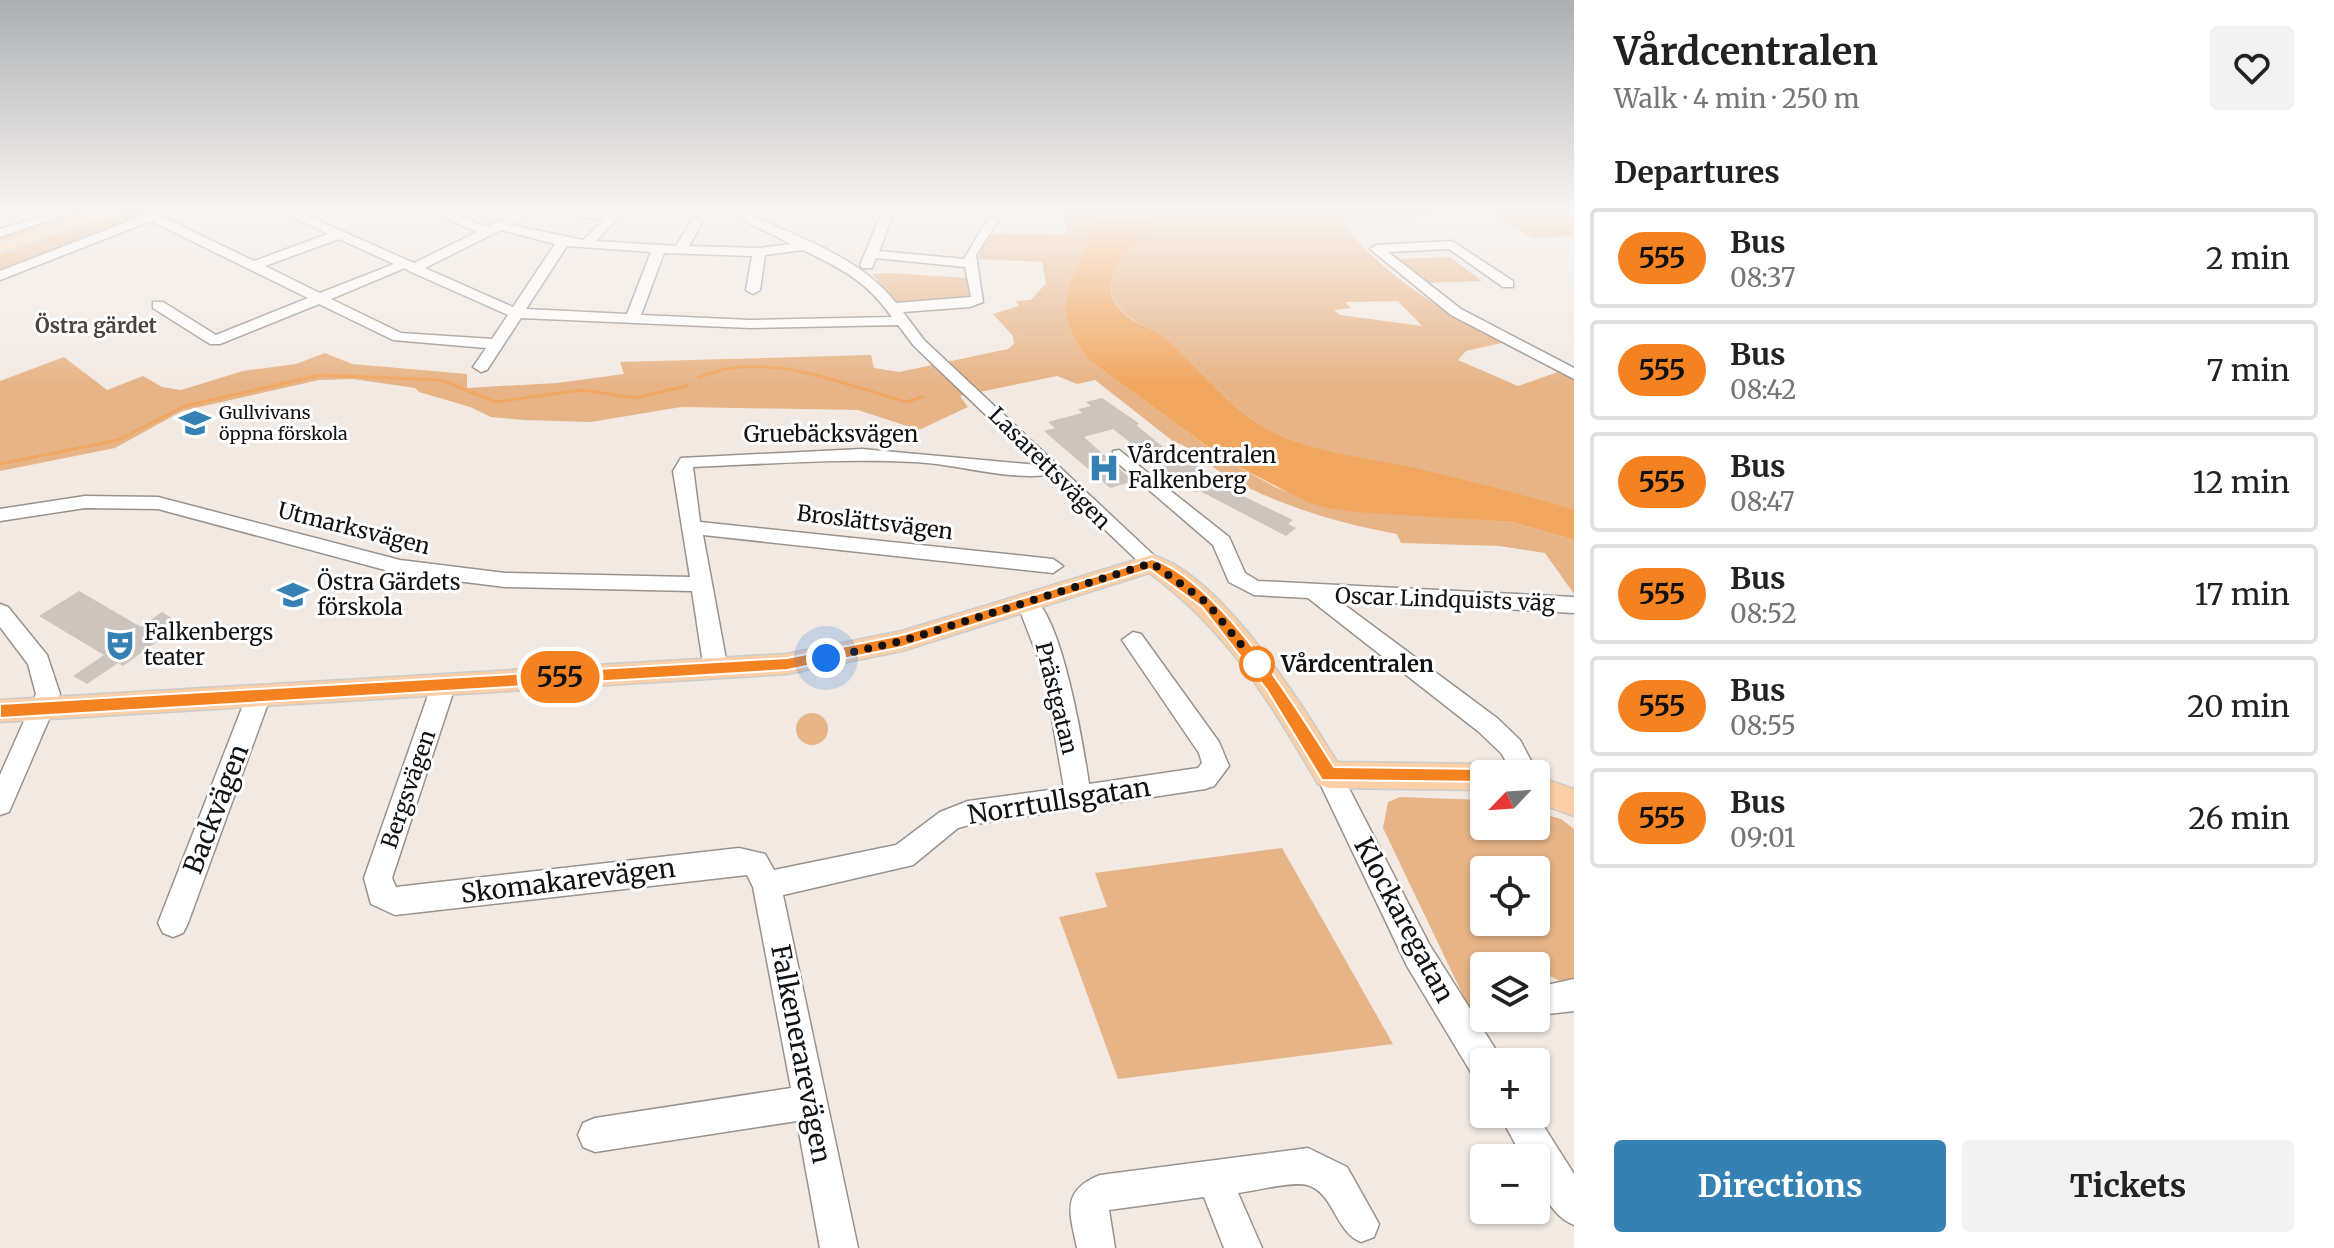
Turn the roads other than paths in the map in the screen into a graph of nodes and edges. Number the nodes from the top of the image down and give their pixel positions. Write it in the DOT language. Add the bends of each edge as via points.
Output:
graph roads {
  1 [pos="20,268"];
  2 [pos="253,268"];
  3 [pos="403,268"];
  4 [pos="414,268"];
  5 [pos="545,268"];
  6 [pos="650,268"];
  7 [pos="756,268"];
  8 [pos="851,268"];
  9 [pos="860,268"];
  10 [pos="971,268"];
  11 [pos="1400,268"];
  12 [pos="1485,268"];
  13 [pos="855,270"];
  14 [pos="0,276"];
  15 [pos="1508,284"];
  16 [pos="753,290"];
  17 [pos="316,300"];
  18 [pos="158,305"];
  19 [pos="515,313"];
  20 [pos="896,315"];
  21 [pos="631,321"];
  22 [pos="493,344"];
  23 [pos="481,367"];
  24 [pos="1574,374"];
  25 [pos="1119,455"];
  26 [pos="1054,469"];
  27 [pos="0,515"];
  28 [pos="691,527"];
  29 [pos="1152,563"];
  30 [pos="1053,566"];
  31 [pos="701,584"];
  32 [pos="1315,594"];
  33 [pos="1028,603"];
  34 [pos="1574,605"];
  35 [pos="0,612"];
  36 [pos="1133,640"];
  37 [pos="716,670"];
  38 [pos="444,684"];
  39 [pos="259,695"];
  40 [pos="45,707"];
  41 [pos="0,711"];
  42 [pos="1518,760"];
  43 [pos="1329,775"];
  44 [pos="1470,777"];
  45 [pos="1550,794"];
  46 [pos="1078,796"];
  47 [pos="1574,803"];
  48 [pos="0,804"];
  49 [pos="761,874"];
  50 [pos="381,895"];
  51 [pos="173,923"];
  52 [pos="1475,1048"];
  53 [pos="812,1102"];
  54 [pos="1525,1128"];
  55 [pos="595,1135"];
  56 [pos="1213,1177"];
  57 [pos="1574,1207"];
  58 [pos="1361,1224"];
  59 [pos="839,1248"];
  60 [pos="1096,1248"];
  61 [pos="1243,1248"];
  1 -- 14 [label="street"];
  2 -- 17 [label="street"];
  3 -- 17 [label="street"];
  4 -- 19 [label="street"];
  5 -- 19 [label="street"];
  6 -- 21 [label="street"];
  7 -- 16 [label="street"];
  8 -- 13 [label="street, Lasarettsvägen"];
  9 -- 13 [label="street"];
  10 -- 20 [label="street" via="978,299"];
  11 -- 24 [label="street" via="1456,312"];
  12 -- 15 [label="street"];
  13 -- 20 [label="street, Lasarettsvägen" via="876,286"];
  17 -- 18 [label="street" via="215,341"];
  17 -- 22 [label="street" via="407,340"];
  19 -- 21 [label="street"];
  19 -- 22 [label="street"];
  20 -- 21 [label="street" via="750,324"];
  20 -- 26 [label="street, Lasarettsvägen" via="938,362"];
  22 -- 23 [label="street"];
  25 -- 32 [label="street, Oscar Lindquists väg" via="1222,542 1236,577 1245,584"];
  26 -- 28 [label="street, Gruebäcksvägen" via="1026,472 885,455 702,460 683,466"];
  26 -- 29 [label="street, Lasarettsvägen"];
  27 -- 31 [label="street, Utmarksvägen" via="85,502 158,503 400,567 505,580"];
  28 -- 30 [label="street, Broslättsvägen"];
  28 -- 31 [label="street"];
  29 -- 33 [label="main road"];
  29 -- 43 [label="main road, Lasarettsvägen" via="1207,603 1273,686"];
  31 -- 37 [label="street"];
  32 -- 34 [label="street, Oscar Lindquists väg"];
  32 -- 42 [label="street" via="1488,725"];
  33 -- 37 [label="main road" via="859,651"];
  33 -- 46 [label="street, Prästgatan" via="1067,721"];
  35 -- 40 [label="street" via="39,661 47,681"];
  36 -- 46 [label="street, Norrtullsgatan" via="1210,749 1216,766 1205,778"];
  37 -- 38 [label="main road"];
  38 -- 39 [label="main road"];
  38 -- 50 [label="street, Bergsvägen" via="378,878"];
  39 -- 40 [label="main road"];
  39 -- 51 [label="street, Backvägen"];
  40 -- 41 [label="main road"];
  40 -- 48 [label="street"];
  43 -- 44 [label="main road"];
  43 -- 52 [label="street, Klockaregatan" via="1418,955"];
  45 -- 47 [label="main road"];
  46 -- 49 [label="street, Norrtullsgatan" via="968,813 949,820 903,856"];
  49 -- 50 [label="street, Skomakarevägen" via="739,861 395,901"];
  49 -- 53 [label="street, Falkenerarevägen"];
  53 -- 55 [label="street"];
  53 -- 59 [label="street, Falkenerarevägen"];
  54 -- 57 [label="street"];
  56 -- 58 [label="street" via="1308,1166 1320,1170 1345,1194"];
  56 -- 60 [label="street" via="1093,1197 1087,1219"];
  56 -- 61 [label="street"];
}
